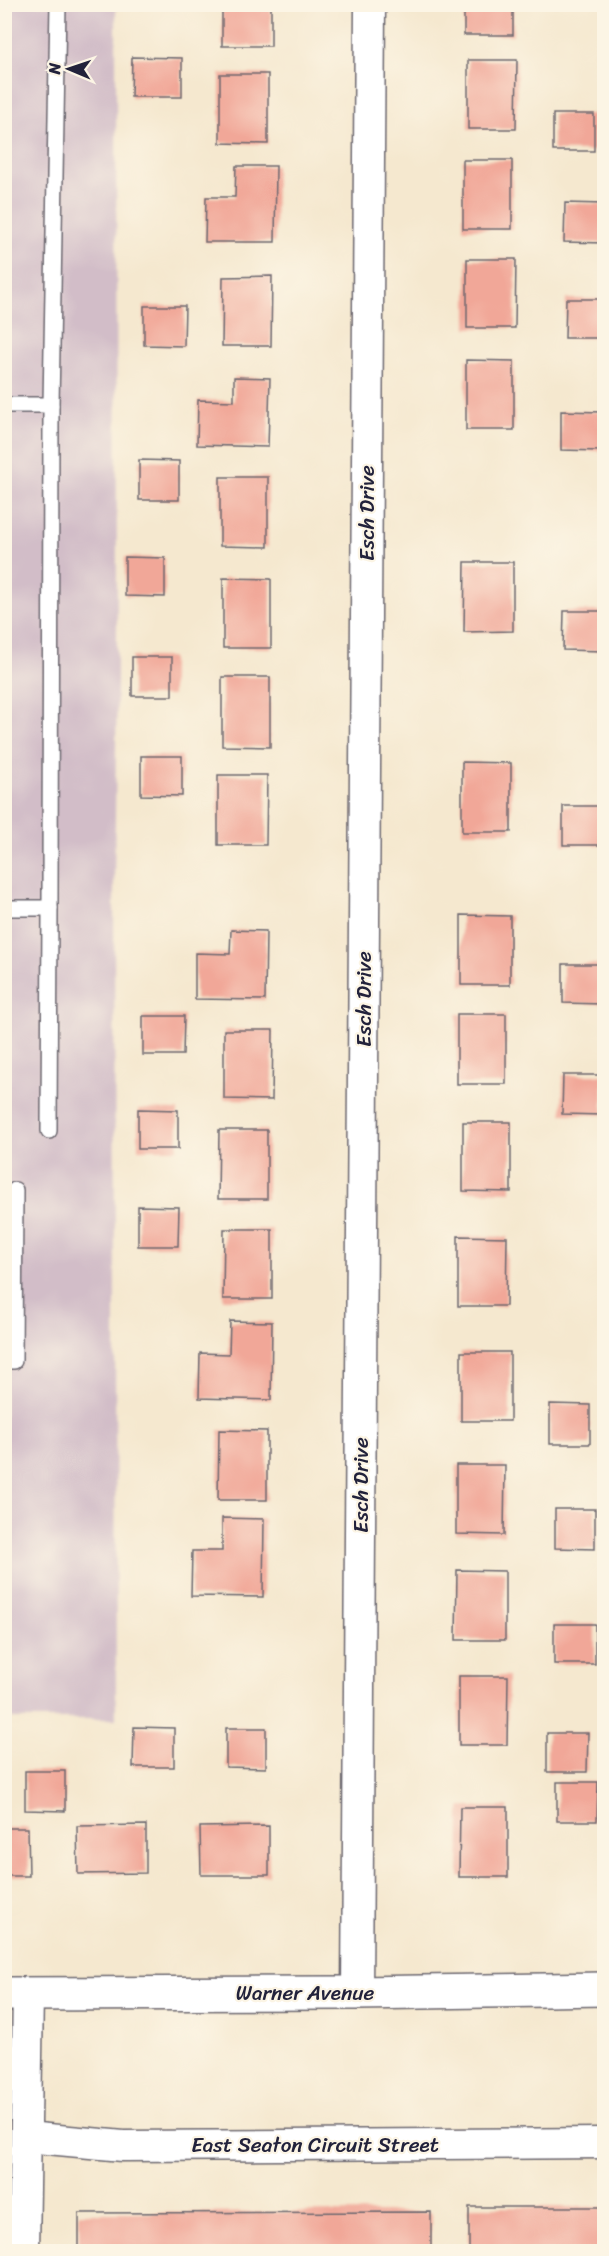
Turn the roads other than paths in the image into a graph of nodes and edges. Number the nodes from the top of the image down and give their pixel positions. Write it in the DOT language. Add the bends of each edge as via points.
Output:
graph roads {
  1 [pos="58,4"];
  2 [pos="370,4"];
  3 [pos="4,405"];
  4 [pos="51,405"];
  5 [pos="4,908"];
  6 [pos="50,908"];
  7 [pos="49,1131"];
  8 [pos="15,1190"];
  9 [pos="4,1361"];
  10 [pos="604,1989"];
  11 [pos="357,1993"];
  12 [pos="16,1994"];
  13 [pos="26,2137"];
  14 [pos="604,2144"];
  15 [pos="24,2252"];
  1 -- 4 [label="lane"];
  2 -- 11 [label="street, Esch Drive"];
  3 -- 4 [label="lane"];
  4 -- 6 [label="lane"];
  5 -- 6 [label="lane"];
  6 -- 7 [label="lane"];
  8 -- 9 [label="lane" via="14,1361"];
  10 -- 11 [label="street, Warner Avenue"];
  11 -- 12 [label="street, Warner Avenue"];
  12 -- 13 [label="street"];
  13 -- 14 [label="street, East Seaton Circuit Street" via="123,2146"];
  13 -- 15 [label="street"];
}
